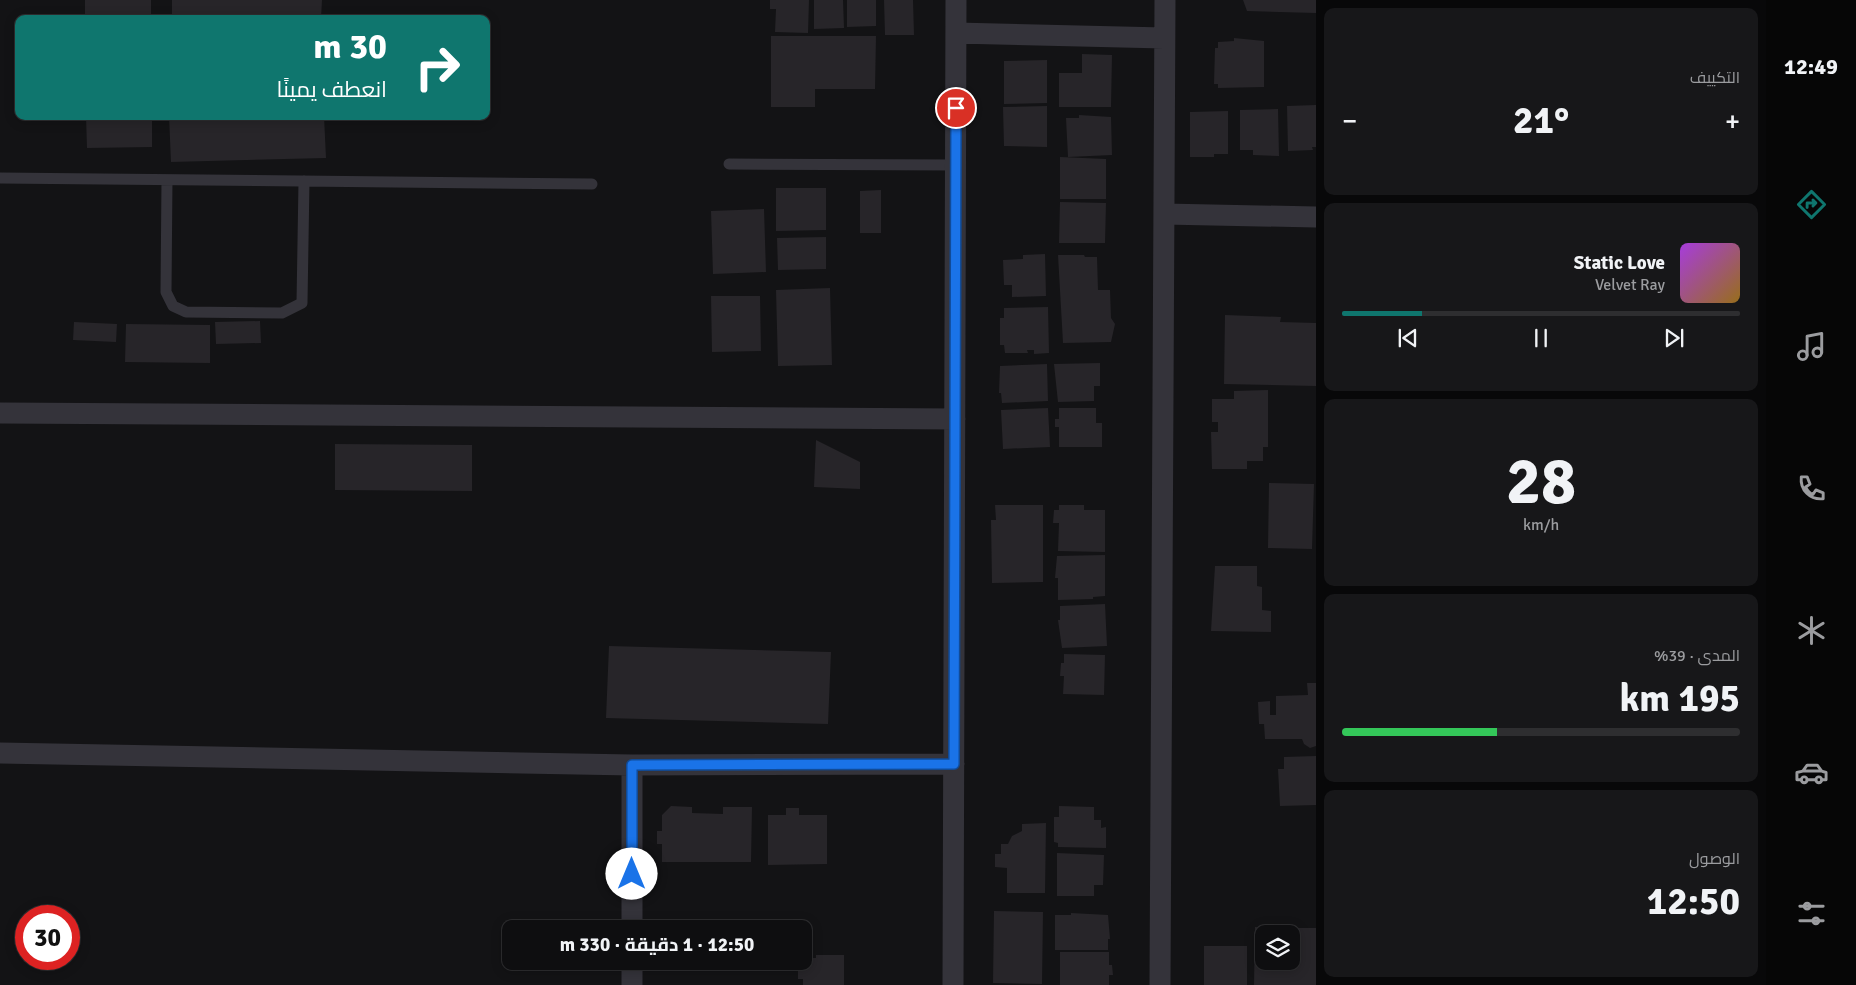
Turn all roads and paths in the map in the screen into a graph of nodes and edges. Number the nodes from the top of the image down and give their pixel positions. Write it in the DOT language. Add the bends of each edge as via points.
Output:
graph roads {
  1 [pos="956,0"];
  2 [pos="1165,0"];
  3 [pos="956,33"];
  4 [pos="1164,38"];
  5 [pos="729,164"];
  6 [pos="956,165"];
  7 [pos="0,178"];
  8 [pos="167,180"];
  9 [pos="304,181"];
  10 [pos="592,184"];
  11 [pos="1164,214"];
  12 [pos="1316,218"];
  13 [pos="0,413"];
  14 [pos="955,419"];
  15 [pos="0,754"];
  16 [pos="954,764"];
  17 [pos="632,765"];
  18 [pos="632,920"];
  19 [pos="632,970"];
  20 [pos="632,985"];
  21 [pos="953,985"];
  22 [pos="1160,985"];
  1 -- 3 [label="street"];
  2 -- 4 [label="street"];
  3 -- 4 [label="street"];
  3 -- 6 [label="street"];
  4 -- 11 [label="street"];
  5 -- 6 [label="lane"];
  6 -- 14 [label="street"];
  7 -- 8 [label="lane"];
  8 -- 9 [label="lane"];
  8 -- 9 [label="lane" via="166,292 173,306 186,312 272,313 282,313 302,303"];
  9 -- 10 [label="lane"];
  11 -- 12 [label="street"];
  11 -- 22 [label="street"];
  13 -- 14 [label="street"];
  14 -- 16 [label="street"];
  15 -- 17 [label="street"];
  16 -- 17 [label="street"];
  16 -- 21 [label="street"];
  17 -- 18 [label="street"];
  19 -- 20 [label="street"];
}
